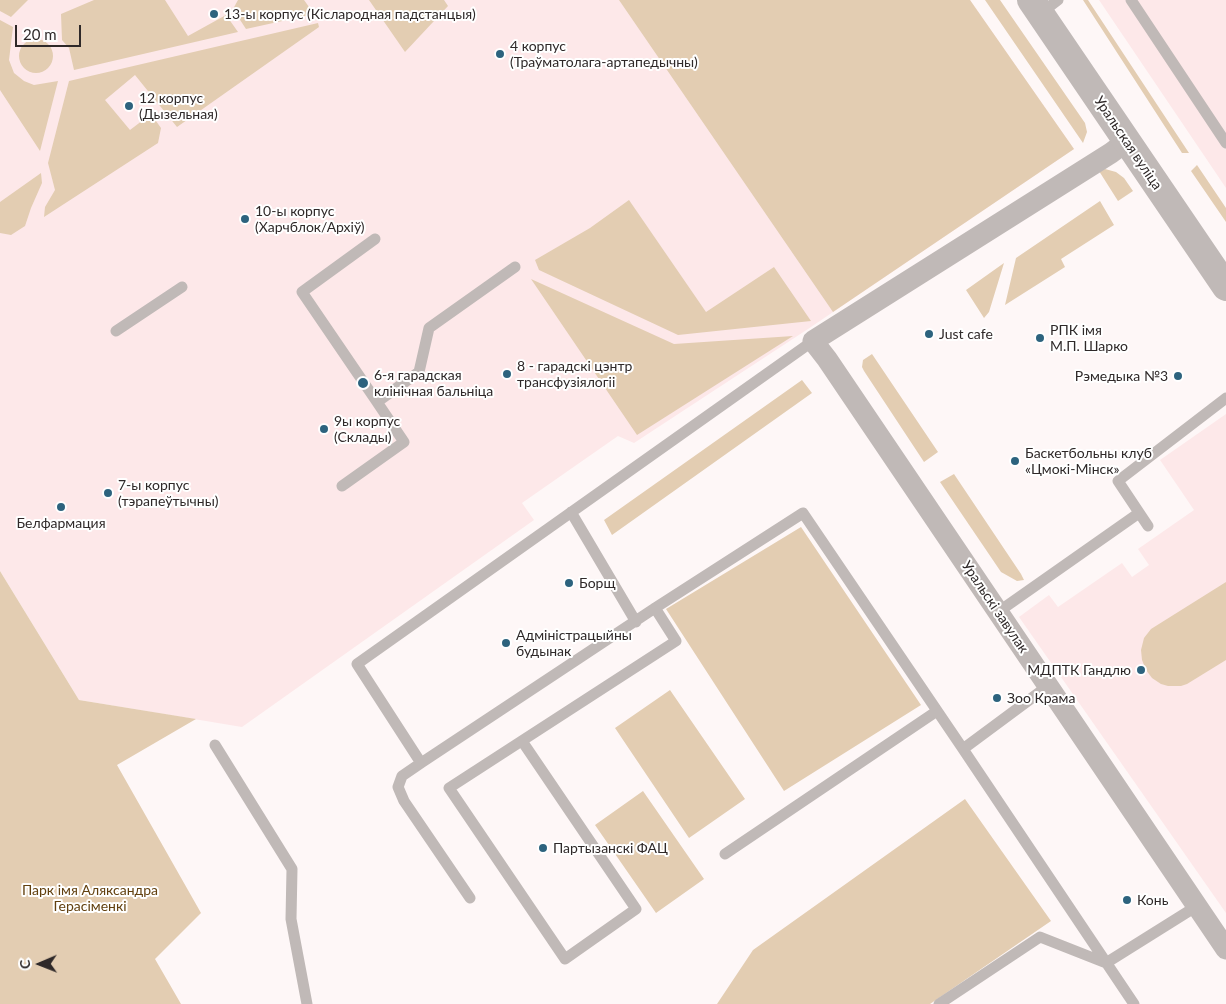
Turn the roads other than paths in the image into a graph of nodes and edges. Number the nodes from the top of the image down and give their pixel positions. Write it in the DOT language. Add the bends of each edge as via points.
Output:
graph roads {
  1 [pos="1131,0"];
  2 [pos="1043,5"];
  3 [pos="1127,141"];
  4 [pos="1226,143"];
  5 [pos="375,239"];
  6 [pos="515,267"];
  7 [pos="182,287"];
  8 [pos="1226,287"];
  9 [pos="116,331"];
  10 [pos="813,341"];
  11 [pos="1226,398"];
  12 [pos="377,402"];
  13 [pos="342,486"];
  14 [pos="571,512"];
  15 [pos="1139,513"];
  16 [pos="1148,526"];
  17 [pos="655,608"];
  18 [pos="998,612"];
  19 [pos="636,622"];
  20 [pos="1048,686"];
  21 [pos="937,711"];
  22 [pos="522,741"];
  23 [pos="215,745"];
  24 [pos="963,749"];
  25 [pos="421,763"];
  26 [pos="725,854"];
  27 [pos="470,898"];
  28 [pos="1197,906"];
  29 [pos="1226,948"];
  30 [pos="1106,963"];
  31 [pos="307,1004"];
  32 [pos="939,1004"];
  33 [pos="1134,1004"];
  1 -- 4 [label="lane"];
  2 -- 3 [label="street, Уральская вуліца"];
  3 -- 8 [label="street, Уральская вуліца"];
  3 -- 10 [label="street"];
  5 -- 12 [label="lane" via="302,292"];
  6 -- 12 [label="lane" via="428,328 419,372"];
  7 -- 9 [label="lane"];
  10 -- 14 [label="lane"];
  10 -- 18 [label="street, Уральскі завулак"];
  11 -- 15 [label="lane" via="1118,481"];
  12 -- 13 [label="lane" via="404,442"];
  14 -- 19 [label="lane"];
  14 -- 25 [label="lane" via="357,664"];
  15 -- 16 [label="lane"];
  15 -- 18 [label="lane"];
  17 -- 19 [label="lane"];
  17 -- 21 [label="lane" via="803,513"];
  17 -- 22 [label="lane" via="676,641"];
  18 -- 20 [label="street, Уральскі завулак"];
  19 -- 25 [label="lane"];
  20 -- 24 [label="lane"];
  20 -- 28 [label="street, Уральскі завулак"];
  21 -- 24 [label="lane"];
  21 -- 26 [label="lane"];
  22 -- 22 [label="lane" via="450,788 565,958 636,909"];
  23 -- 31 [label="lane" via="292,869 290,919"];
  24 -- 30 [label="lane"];
  25 -- 27 [label="lane" via="402,776 398,787"];
  28 -- 29 [label="street, Уральскі завулак"];
  28 -- 30 [label="lane"];
  30 -- 32 [label="lane" via="1040,937"];
  30 -- 33 [label="lane"];
}
